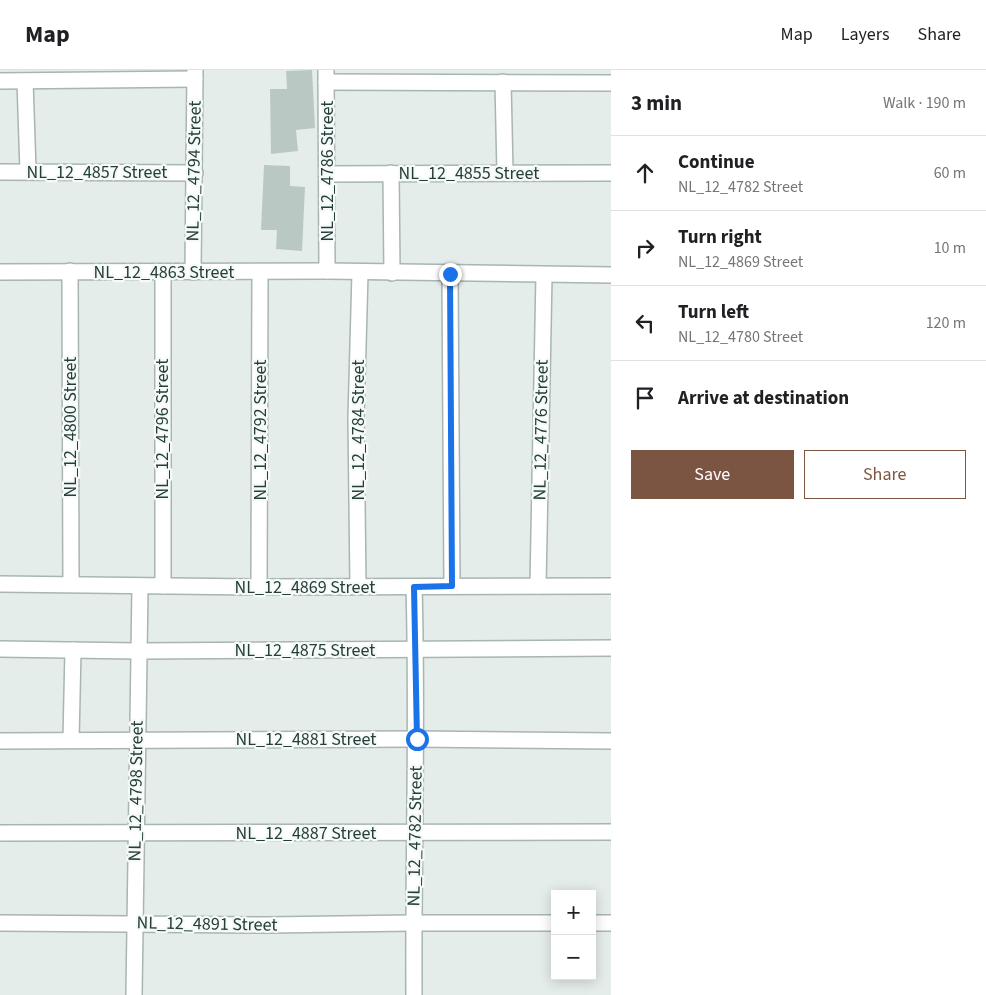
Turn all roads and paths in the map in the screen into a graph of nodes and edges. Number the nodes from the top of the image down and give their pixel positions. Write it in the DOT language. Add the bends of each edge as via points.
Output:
graph roads {
  1 [pos="195,75"];
  2 [pos="326,76"];
  3 [pos="576,76"];
  4 [pos="0,81"];
  5 [pos="25,81"];
  6 [pos="503,82"];
  7 [pos="611,83"];
  8 [pos="28,171"];
  9 [pos="0,172"];
  10 [pos="611,172"];
  11 [pos="195,173"];
  12 [pos="391,173"];
  13 [pos="505,173"];
  14 [pos="327,174"];
  15 [pos="70,271"];
  16 [pos="327,271"];
  17 [pos="0,272"];
  18 [pos="163,272"];
  19 [pos="193,272"];
  20 [pos="260,272"];
  21 [pos="360,273"];
  22 [pos="392,273"];
  23 [pos="450,274"];
  24 [pos="544,275"];
  25 [pos="611,275"];
  26 [pos="0,584"];
  27 [pos="71,584"];
  28 [pos="163,586"];
  29 [pos="358,586"];
  30 [pos="452,586"];
  31 [pos="538,586"];
  32 [pos="611,586"];
  33 [pos="140,587"];
  34 [pos="259,587"];
  35 [pos="414,587"];
  36 [pos="611,648"];
  37 [pos="0,649"];
  38 [pos="416,649"];
  39 [pos="73,650"];
  40 [pos="138,651"];
  41 [pos="138,739"];
  42 [pos="417,739"];
  43 [pos="71,740"];
  44 [pos="0,741"];
  45 [pos="611,741"];
  46 [pos="611,832"];
  47 [pos="0,833"];
  48 [pos="135,833"];
  49 [pos="414,833"];
  50 [pos="0,922"];
  51 [pos="413,922"];
  52 [pos="134,923"];
  53 [pos="551,923"];
  54 [pos="596,923"];
  55 [pos="611,924"];
  56 [pos="134,995"];
  57 [pos="414,995"];
  1 -- 5 [label="street"];
  1 -- 11 [label="street, NL_12_4794 Street"];
  2 -- 6 [label="street"];
  2 -- 14 [label="street, NL_12_4786 Street"];
  3 -- 6 [label="street"];
  3 -- 7 [label="street"];
  4 -- 5 [label="street"];
  5 -- 8 [label="street"];
  6 -- 13 [label="street"];
  8 -- 9 [label="street, NL_12_4857 Street"];
  8 -- 11 [label="street, NL_12_4857 Street"];
  10 -- 13 [label="street, NL_12_4855 Street"];
  11 -- 19 [label="street, NL_12_4794 Street"];
  12 -- 13 [label="street, NL_12_4855 Street"];
  12 -- 14 [label="street, NL_12_4855 Street"];
  12 -- 22 [label="street"];
  14 -- 16 [label="street, NL_12_4786 Street"];
  15 -- 17 [label="street, NL_12_4863 Street"];
  15 -- 18 [label="street, NL_12_4863 Street"];
  15 -- 27 [label="street, NL_12_4800 Street"];
  16 -- 20 [label="street, NL_12_4863 Street"];
  16 -- 21 [label="street, NL_12_4863 Street"];
  18 -- 19 [label="street, NL_12_4863 Street"];
  18 -- 28 [label="street, NL_12_4796 Street"];
  19 -- 20 [label="street, NL_12_4863 Street"];
  20 -- 34 [label="street, NL_12_4792 Street"];
  21 -- 22 [label="street"];
  21 -- 29 [label="street, NL_12_4784 Street" via="356,418"];
  22 -- 23 [label="street"];
  23 -- 24 [label="street"];
  23 -- 30 [label="street"];
  24 -- 25 [label="street"];
  24 -- 31 [label="street, NL_12_4776 Street"];
  26 -- 27 [label="street, NL_12_4869 Street"];
  27 -- 33 [label="street, NL_12_4869 Street"];
  28 -- 33 [label="street, NL_12_4869 Street"];
  28 -- 34 [label="street, NL_12_4869 Street"];
  29 -- 34 [label="street, NL_12_4869 Street"];
  29 -- 35 [label="street, NL_12_4869 Street"];
  30 -- 31 [label="street, NL_12_4869 Street"];
  30 -- 35 [label="street, NL_12_4869 Street"];
  31 -- 32 [label="street, NL_12_4869 Street"];
  33 -- 40 [label="street, NL_12_4798 Street"];
  35 -- 38 [label="street, NL_12_4782 Street"];
  36 -- 38 [label="street, NL_12_4875 Street"];
  37 -- 39 [label="street, NL_12_4875 Street"];
  38 -- 40 [label="street, NL_12_4875 Street"];
  38 -- 42 [label="street, NL_12_4782 Street"];
  39 -- 40 [label="street, NL_12_4875 Street"];
  39 -- 43 [label="street"];
  40 -- 41 [label="street, NL_12_4798 Street"];
  41 -- 42 [label="street, NL_12_4881 Street"];
  41 -- 43 [label="street, NL_12_4881 Street"];
  41 -- 48 [label="street, NL_12_4798 Street"];
  42 -- 45 [label="street, NL_12_4881 Street"];
  42 -- 49 [label="street, NL_12_4782 Street"];
  43 -- 44 [label="street, NL_12_4881 Street"];
  46 -- 49 [label="street, NL_12_4887 Street"];
  47 -- 48 [label="street, NL_12_4887 Street"];
  48 -- 49 [label="street, NL_12_4887 Street"];
  48 -- 52 [label="street, NL_12_4798 Street"];
  49 -- 51 [label="street, NL_12_4782 Street"];
  50 -- 52 [label="street, NL_12_4891 Street"];
  51 -- 52 [label="street, NL_12_4891 Street"];
  51 -- 53 [label="street, NL_12_4891 Street"];
  51 -- 57 [label="street, NL_12_4782 Street"];
  52 -- 56 [label="street, NL_12_4798 Street"];
  54 -- 55 [label="street"];
}
